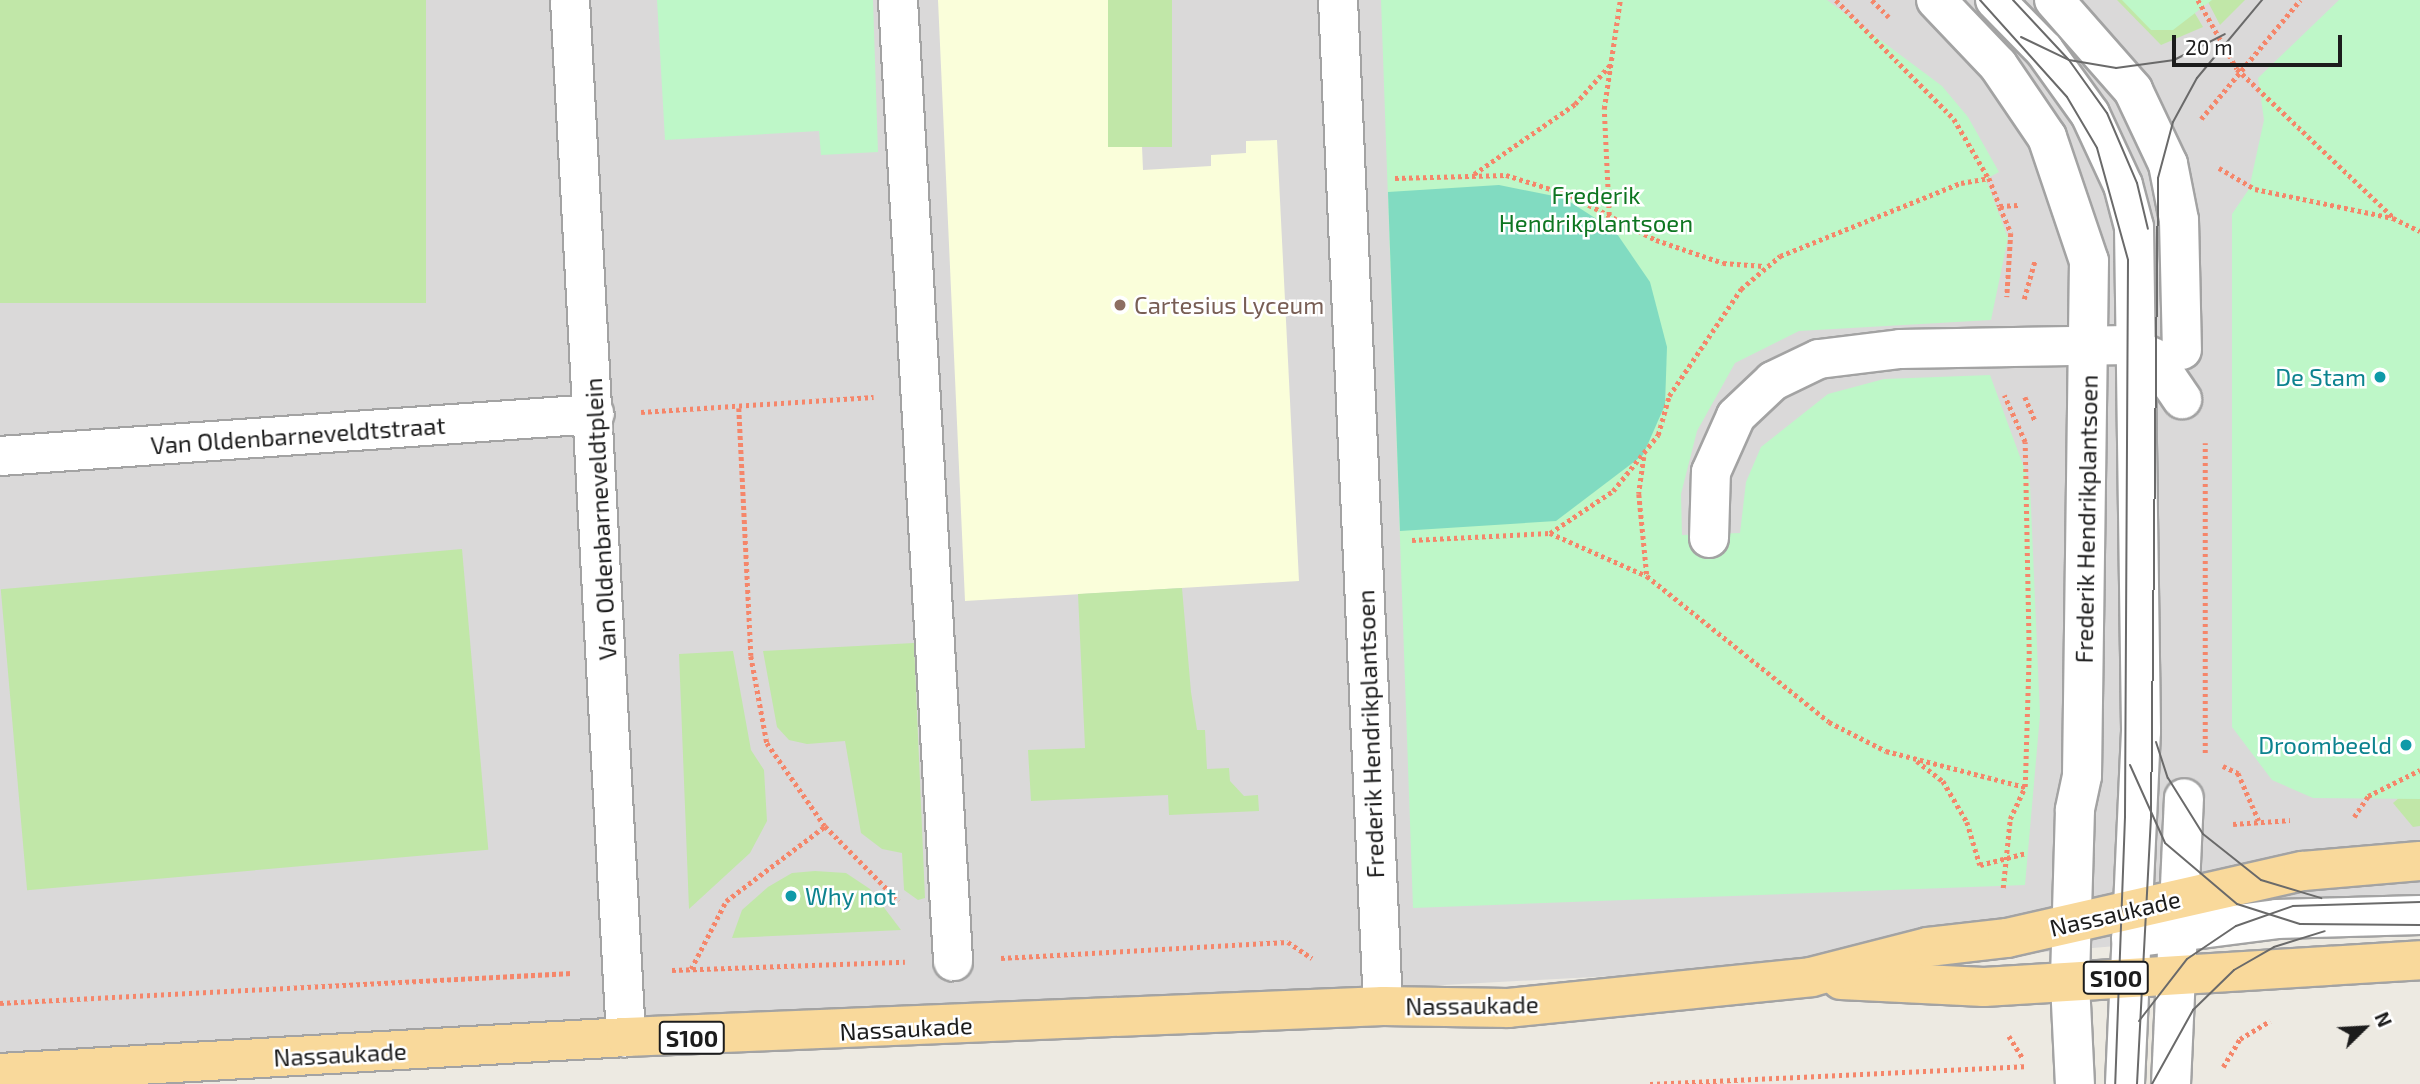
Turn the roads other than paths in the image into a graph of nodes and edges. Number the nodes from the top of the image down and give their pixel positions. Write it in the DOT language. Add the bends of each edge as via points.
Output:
graph roads {
  1 [pos="570,0"];
  2 [pos="898,0"];
  3 [pos="1338,0"];
  4 [pos="1936,0"];
  5 [pos="1995,0"];
  6 [pos="2054,0"];
  7 [pos="2089,347"];
  8 [pos="2140,349"];
  9 [pos="2182,349"];
  10 [pos="2182,399"];
  11 [pos="595,414"];
  12 [pos="0,456"];
  13 [pos="1709,538"];
  14 [pos="2184,798"];
  15 [pos="2420,861"];
  16 [pos="2178,914"];
  17 [pos="2420,915"];
  18 [pos="2072,920"];
  19 [pos="2132,923"];
  20 [pos="951,947"];
  21 [pos="2420,960"];
  22 [pos="2178,975"];
  23 [pos="1811,977"];
  24 [pos="2129,978"];
  25 [pos="2070,983"];
  26 [pos="1383,1006"];
  27 [pos="626,1037"];
  28 [pos="0,1073"];
  29 [pos="2075,1084"];
  30 [pos="2125,1084"];
  31 [pos="2171,1084"];
  1 -- 11 [label="street, Van Oldenbarneveldtplein"];
  2 -- 20 [label="street"];
  3 -- 26 [label="street, Frederik Hendrikplantsoen"];
  4 -- 7 [label="street, Frederik Hendrikplantsoen" via="2012,83 2047,137 2086,243"];
  5 -- 8 [label="street" via="2069,82 2110,153 2134,227"];
  6 -- 9 [label="street" via="2133,90 2166,157 2179,220"];
  7 -- 8 [label="street"];
  7 -- 13 [label="street" via="1872,351 1819,359 1781,376 1746,404 1718,448 1707,496"];
  7 -- 18 [label="street, Frederik Hendrikplantsoen" via="2082,776 2075,810"];
  8 -- 10 [label="street"];
  8 -- 19 [label="street" via="2141,731"];
  11 -- 12 [label="street, Van Oldenbarneveldtstraat"];
  11 -- 27 [label="street, Van Oldenbarneveldtplein"];
  14 -- 16 [label="street"];
  15 -- 16 [label="main road, Nassaukade / S100" via="2347,865"];
  16 -- 17 [label="street, Nassaukade"];
  16 -- 19 [label="main road, Nassaukade / S100"];
  16 -- 22 [label="street"];
  18 -- 19 [label="main road, Nassaukade / S100"];
  18 -- 23 [label="main road, Nassaukade / S100" via="2007,938 1928,947"];
  18 -- 25 [label="street, Frederik Hendrikplantsoen"];
  19 -- 24 [label="street"];
  21 -- 22 [label="main road, Nassaukade / S100"];
  22 -- 24 [label="main road, Nassaukade / S100"];
  22 -- 31 [label="street"];
  23 -- 25 [label="main road, Nassaukade / S100" via="1942,988"];
  23 -- 26 [label="main road, Nassaukade / S100" via="1508,1008"];
  24 -- 25 [label="main road, Nassaukade / S100"];
  24 -- 30 [label="street"];
  25 -- 29 [label="street, Frederik Hendrikplantsoen"];
  26 -- 27 [label="main road, Nassaukade / S100"];
  27 -- 28 [label="main road, Nassaukade / S100"];
}
